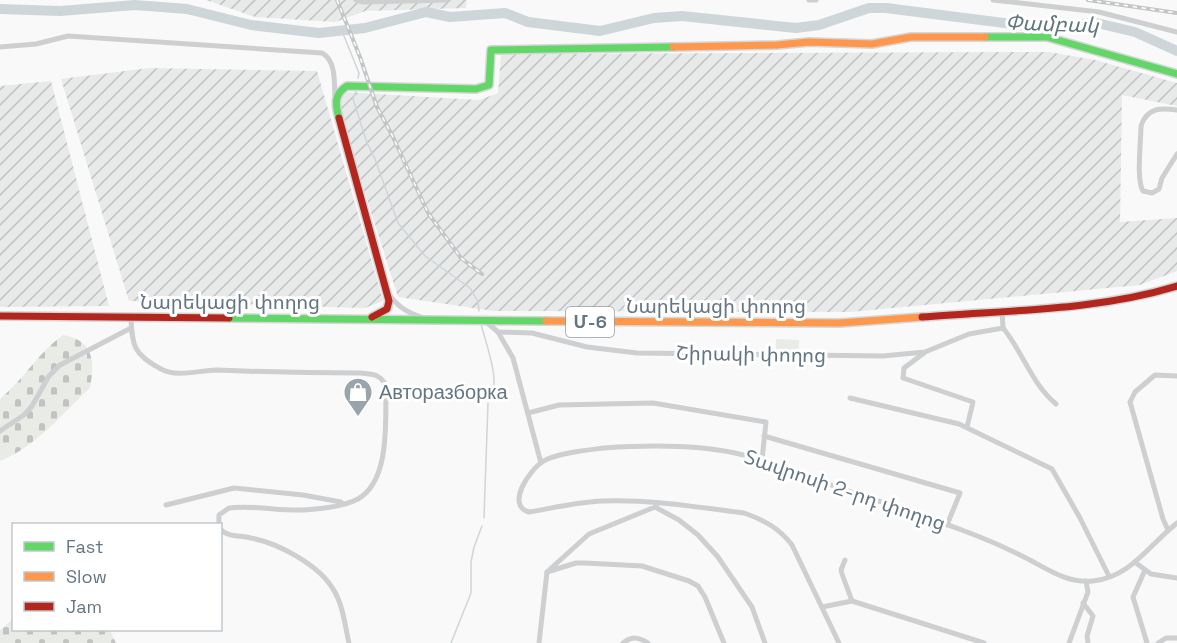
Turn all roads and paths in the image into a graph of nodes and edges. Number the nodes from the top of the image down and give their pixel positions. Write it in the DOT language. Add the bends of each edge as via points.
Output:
graph roads {
  1 [pos="356,0"];
  2 [pos="447,0"];
  3 [pos="809,0"];
  4 [pos="816,0"];
  5 [pos="993,0"];
  6 [pos="1177,32"];
  7 [pos="0,47"];
  8 [pos="1177,74"];
  9 [pos="335,100"];
  10 [pos="1177,110"];
  11 [pos="1177,154"];
  12 [pos="1177,286"];
  13 [pos="386,288"];
  14 [pos="1002,310"];
  15 [pos="0,316"];
  16 [pos="131,318"];
  17 [pos="367,320"];
  18 [pos="428,320"];
  19 [pos="484,320"];
  20 [pos="131,328"];
  21 [pos="1003,328"];
  22 [pos="498,332"];
  23 [pos="925,352"];
  24 [pos="1177,376"];
  25 [pos="849,398"];
  26 [pos="1056,404"];
  27 [pos="528,413"];
  28 [pos="967,427"];
  29 [pos="0,430"];
  30 [pos="764,436"];
  31 [pos="762,460"];
  32 [pos="541,463"];
  33 [pos="346,503"];
  34 [pos="166,505"];
  35 [pos="656,505"];
  36 [pos="219,523"];
  37 [pos="1177,523"];
  38 [pos="947,525"];
  39 [pos="1168,530"];
  40 [pos="222,531"];
  41 [pos="845,560"];
  42 [pos="1136,564"];
  43 [pos="1145,570"];
  44 [pos="546,572"];
  45 [pos="1109,576"];
  46 [pos="1177,578"];
  47 [pos="1086,581"];
  48 [pos="852,601"];
  49 [pos="1083,603"];
  50 [pos="822,607"];
  51 [pos="1177,638"];
  52 [pos="349,643"];
  53 [pos="539,643"];
  54 [pos="622,643"];
  55 [pos="648,643"];
  56 [pos="724,643"];
  57 [pos="765,643"];
  58 [pos="839,643"];
  59 [pos="984,643"];
  60 [pos="1068,643"];
  61 [pos="1088,643"];
  62 [pos="1147,643"];
  63 [pos="1158,643"];
  1 -- 2 [label="street"];
  3 -- 4 [label="street"];
  5 -- 6 [label="street" via="1099,12"];
  7 -- 9 [label="street" via="68,36 322,53 332,66"];
  8 -- 9 [label="main road" via="1047,37 911,37 872,44 501,49 491,50 490,81 484,88 347,86"];
  9 -- 13 [label="main road"];
  10 -- 11 [label="street" via="1159,108 1143,119 1143,191 1152,193 1159,189"];
  12 -- 14 [label="main road, Նարեկացի փողոց / Մ-6" via="1103,303"];
  13 -- 17 [label="main road" via="387,309"];
  13 -- 18 [label="street" via="399,307"];
  14 -- 19 [label="main road, Նարեկացի փողոց / Մ-6" via="840,323"];
  14 -- 21 [label="street"];
  15 -- 16 [label="main road, Նարեկացի փողոց / Մ-6"];
  16 -- 17 [label="main road, Նարեկացի փողոց / Մ-6"];
  16 -- 20 [label="street"];
  17 -- 18 [label="main road, Նարեկացի փողոց / Մ-6"];
  18 -- 19 [label="main road, Նարեկացի փողոց / Մ-6"];
  19 -- 22 [label="street"];
  20 -- 29 [label="street" via="60,364 24,415"];
  20 -- 33 [label="street" via="137,352 168,372 361,373 381,378 386,386 382,463 361,498"];
  21 -- 23 [label="street, Շիրակի փողոց" via="969,334"];
  21 -- 26 [label="street" via="1043,393"];
  22 -- 23 [label="street, Շիրակի փողոց" via="532,333 587,347 637,353 883,356"];
  22 -- 27 [label="street" via="513,358"];
  23 -- 28 [label="street" via="904,368 903,378 973,402"];
  24 -- 39 [label="street" via="1155,375 1135,392 1130,402"];
  25 -- 28 [label="street"];
  27 -- 30 [label="street" via="559,405 653,404 766,422"];
  27 -- 32 [label="street"];
  28 -- 45 [label="street" via="1052,469"];
  30 -- 31 [label="street"];
  30 -- 38 [label="street" via="960,493"];
  31 -- 32 [label="street, Տավրոսի 2-րդ փողոց" via="703,448 623,447 564,455"];
  31 -- 38 [label="street, Տավրոսի 2-րդ փողոց"];
  32 -- 35 [label="street" via="520,491 519,506 523,510 602,501"];
  33 -- 34 [label="street" via="234,488"];
  33 -- 36 [label="street" via="303,510 229,508 219,515"];
  35 -- 44 [label="street" via="589,534"];
  35 -- 50 [label="street" via="744,513 773,526 792,545"];
  35 -- 57 [label="street" via="686,525 718,557 752,607"];
  37 -- 39 [label="street"];
  38 -- 47 [label="street, Տավրոսի 2-րդ փողոց" via="1061,577"];
  39 -- 42 [label="street"];
  40 -- 52 [label="street" via="281,548 327,580 339,604"];
  41 -- 48 [label="street" via="841,570"];
  42 -- 43 [label="street"];
  42 -- 45 [label="street, Տավրոսի 2-րդ փողոց"];
  43 -- 46 [label="street"];
  43 -- 62 [label="street" via="1133,597"];
  44 -- 53 [label="street"];
  44 -- 56 [label="street" via="576,563 642,566 689,581 705,597"];
  45 -- 47 [label="street, Տավրոսի 2-րդ փողոց"];
  47 -- 49 [label="street" via="1088,592"];
  48 -- 50 [label="street"];
  48 -- 59 [label="street"];
  49 -- 60 [label="street"];
  49 -- 61 [label="street" via="1093,616"];
  50 -- 58 [label="street"];
  51 -- 63 [label="street"];
  54 -- 55 [label="street" via="631,637"];
}
